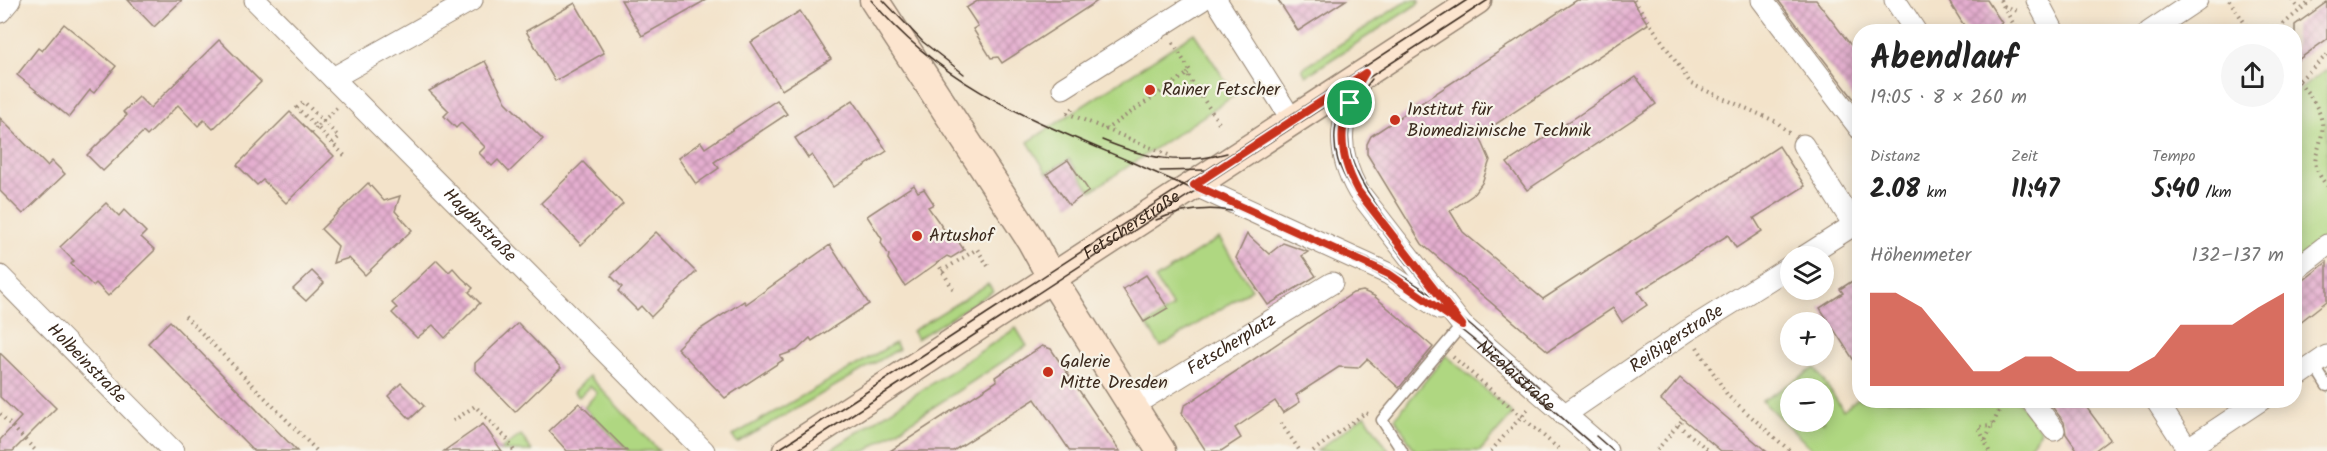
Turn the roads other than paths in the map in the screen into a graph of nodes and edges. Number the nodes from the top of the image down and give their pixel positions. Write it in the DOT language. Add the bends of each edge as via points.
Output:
graph roads {
  1 [pos="10,0"];
  2 [pos="255,0"];
  3 [pos="472,0"];
  4 [pos="874,0"];
  5 [pos="1202,0"];
  6 [pos="1216,0"];
  7 [pos="1477,0"];
  8 [pos="1762,0"];
  9 [pos="1895,0"];
  10 [pos="2037,0"];
  11 [pos="2197,0"];
  12 [pos="0,12"];
  13 [pos="1911,24"];
  14 [pos="2050,24"];
  15 [pos="2161,24"];
  16 [pos="1365,73"];
  17 [pos="333,78"];
  18 [pos="1063,88"];
  19 [pos="1852,118"];
  20 [pos="1292,120"];
  21 [pos="1803,145"];
  22 [pos="1194,185"];
  23 [pos="1852,216"];
  24 [pos="1852,226"];
  25 [pos="2327,245"];
  26 [pos="1821,246"];
  27 [pos="2302,265"];
  28 [pos="1780,273"];
  29 [pos="0,276"];
  30 [pos="1051,278"];
  31 [pos="1332,282"];
  32 [pos="1462,325"];
  33 [pos="2320,361"];
  34 [pos="2302,373"];
  35 [pos="2327,386"];
  36 [pos="1132,406"];
  37 [pos="2037,408"];
  38 [pos="2161,408"];
  39 [pos="2248,408"];
  40 [pos="1564,415"];
  41 [pos="2055,430"];
  42 [pos="2188,450"];
  43 [pos="173,451"];
  44 [pos="704,451"];
  45 [pos="787,451"];
  46 [pos="1161,451"];
  47 [pos="1402,451"];
  48 [pos="1607,451"];
  1 -- 12 [label="street"];
  2 -- 17 [label="street, Haydnstraße"];
  3 -- 17 [label="street"];
  4 -- 30 [label="main road" via="1031,240"];
  5 -- 18 [label="street"];
  6 -- 20 [label="street"];
  7 -- 16 [label="main road, Fetscherstraße"];
  8 -- 19 [label="street"];
  9 -- 13 [label="street"];
  10 -- 14 [label="street"];
  11 -- 15 [label="street"];
  16 -- 20 [label="main road, Fetscherstraße"];
  16 -- 32 [label="street, Nicolaistraße" via="1343,122 1343,154 1348,172 1358,191"];
  17 -- 44 [label="street, Haydnstraße"];
  20 -- 22 [label="main road, Fetscherstraße"];
  21 -- 23 [label="street"];
  22 -- 30 [label="main road, Fetscherstraße"];
  22 -- 32 [label="street" via="1389,274"];
  24 -- 26 [label="street"];
  25 -- 27 [label="street"];
  28 -- 40 [label="street, Reißigerstraße"];
  29 -- 43 [label="street, Holbeinstraße"];
  30 -- 36 [label="main road"];
  30 -- 45 [label="main road, Fetscherstraße"];
  31 -- 36 [label="street, Fetscherplatz"];
  32 -- 40 [label="street, Nicolaistraße"];
  32 -- 47 [label="lane" via="1382,420"];
  33 -- 34 [label="street"];
  33 -- 35 [label="lane"];
  36 -- 46 [label="main road"];
  37 -- 41 [label="street"];
  38 -- 42 [label="street"];
  39 -- 42 [label="street"];
  40 -- 48 [label="street, Nicolaistraße"];
}
